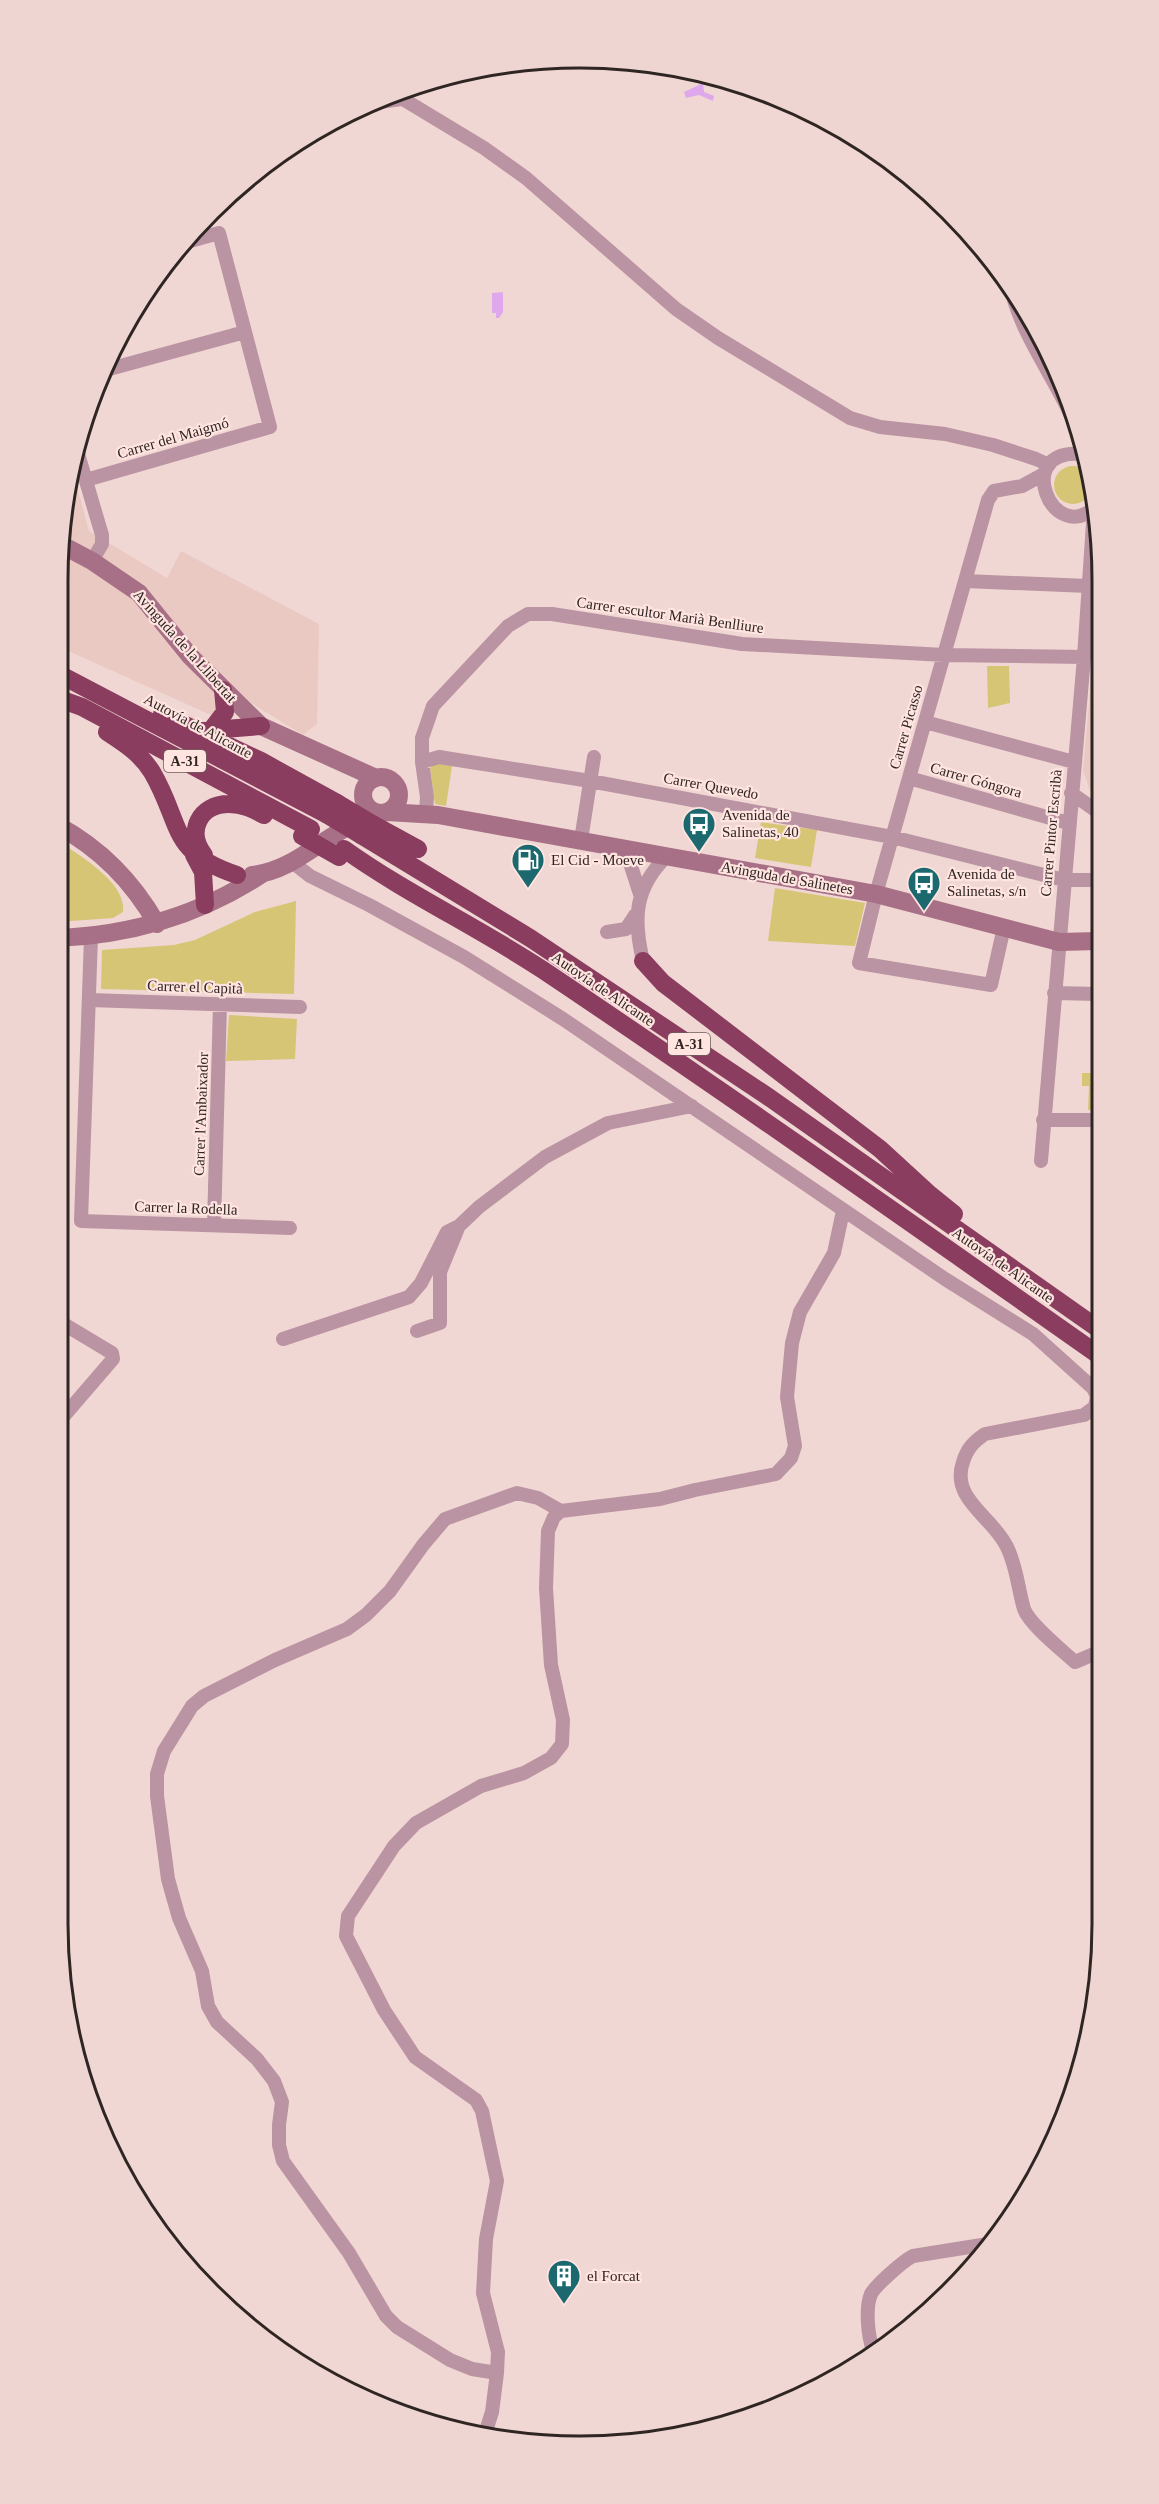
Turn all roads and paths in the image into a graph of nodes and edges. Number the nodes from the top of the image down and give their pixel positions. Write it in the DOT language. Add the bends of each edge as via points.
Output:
graph roads {
  1 [pos="403,99"];
  2 [pos="198,239"];
  3 [pos="1017,315"];
  4 [pos="245,332"];
  5 [pos="1041,358"];
  6 [pos="113,368"];
  7 [pos="1076,453"];
  8 [pos="81,464"];
  9 [pos="1047,470"];
  10 [pos="86,480"];
  11 [pos="1087,514"];
  12 [pos="69,549"];
  13 [pos="92,561"];
  14 [pos="1091,570"];
  15 [pos="965,581"];
  16 [pos="1088,586"];
  17 [pos="944,655"];
  18 [pos="1084,657"];
  19 [pos="68,678"];
  20 [pos="223,690"];
  21 [pos="94,691"];
  22 [pos="68,703"];
  23 [pos="68,710"];
  24 [pos="925,722"];
  25 [pos="261,726"];
  26 [pos="206,730"];
  27 [pos="594,757"];
  28 [pos="422,762"];
  29 [pos="1074,762"];
  30 [pos="340,764"];
  31 [pos="376,778"];
  32 [pos="909,778"];
  33 [pos="590,781"];
  34 [pos="398,789"];
  35 [pos="1071,793"];
  36 [pos="364,797"];
  37 [pos="332,808"];
  38 [pos="1092,808"];
  39 [pos="432,813"];
  40 [pos="373,821"];
  41 [pos="1068,823"];
  42 [pos="68,831"];
  43 [pos="306,832"];
  44 [pos="892,837"];
  45 [pos="581,840"];
  46 [pos="619,847"];
  47 [pos="418,849"];
  48 [pos="193,854"];
  49 [pos="667,856"];
  50 [pos="292,862"];
  51 [pos="213,866"];
  52 [pos="262,874"];
  53 [pos="237,875"];
  54 [pos="1064,880"];
  55 [pos="1092,880"];
  56 [pos="136,891"];
  57 [pos="640,894"];
  58 [pos="876,894"];
  59 [pos="205,905"];
  60 [pos="185,913"];
  61 [pos="636,914"];
  62 [pos="157,924"];
  63 [pos="1004,927"];
  64 [pos="122,932"];
  65 [pos="607,932"];
  66 [pos="91,936"];
  67 [pos="68,937"];
  68 [pos="1092,941"];
  69 [pos="1059,942"];
  70 [pos="643,961"];
  71 [pos="1054,993"];
  72 [pos="1092,994"];
  73 [pos="89,1000"];
  74 [pos="220,1004"];
  75 [pos="300,1007"];
  76 [pos="692,1106"];
  77 [pos="1043,1120"];
  78 [pos="1092,1120"];
  79 [pos="1041,1161"];
  80 [pos="843,1211"];
  81 [pos="214,1225"];
  82 [pos="459,1226"];
  83 [pos="290,1228"];
  84 [pos="1009,1267"];
  85 [pos="1092,1324"];
  86 [pos="68,1327"];
  87 [pos="417,1330"];
  88 [pos="284,1339"];
  89 [pos="1092,1350"];
  90 [pos="1092,1387"];
  91 [pos="1092,1409"];
  92 [pos="68,1411"];
  93 [pos="561,1511"];
  94 [pos="1092,1655"];
  95 [pos="978,2246"];
  96 [pos="872,2345"];
  97 [pos="497,2373"];
  98 [pos="487,2428"];
  1 -- 9 [label="street" via="526,178 685,315 850,418 880,427 945,434 993,445 1036,459"];
  2 -- 4 [label="street" via="219,233"];
  3 -- 5 [label="street"];
  4 -- 6 [label="street"];
  4 -- 10 [label="street, Carrer del Maigmó" via="270,427"];
  7 -- 9 [label="street" via="1059,457"];
  8 -- 10 [label="street"];
  9 -- 11 [label="street" via="1043,485 1051,506 1071,515"];
  9 -- 15 [label="street, Carrer Picasso" via="1022,486 994,491"];
  10 -- 13 [label="street" via="102,535 102,544"];
  12 -- 13 [label="street, Avinguda de la Llibertat"];
  13 -- 20 [label="street, Avinguda de la Llibertat" via="139,593"];
  14 -- 16 [label="street, Carrer Pintor Escribà"];
  15 -- 16 [label="street"];
  15 -- 17 [label="street, Carrer Picasso"];
  16 -- 18 [label="street, Carrer Pintor Escribà"];
  17 -- 18 [label="street, Carrer escultor Marià Benlliure"];
  17 -- 24 [label="street, Carrer Picasso"];
  17 -- 28 [label="street, Carrer escultor Marià Benlliure" via="742,644 552,614 528,614 508,626 433,706 422,738"];
  18 -- 29 [label="street, Carrer Pintor Escribà"];
  19 -- 21 [label="highway, Autovía de Alicante / A-31"];
  20 -- 25 [label="street, Avinguda de la Llibertat"];
  20 -- 26 [label="highway" via="225,712"];
  21 -- 26 [label="highway" via="121,695"];
  21 -- 37 [label="highway, Autovía de Alicante / A-31"];
  22 -- 43 [label="highway, Autovía de Alicante / A-31" via="82,707"];
  23 -- 48 [label="highway" via="141,758 152,772 178,831"];
  24 -- 29 [label="street"];
  24 -- 32 [label="street, Carrer Picasso"];
  25 -- 26 [label="highway"];
  25 -- 30 [label="street, Avinguda de la Llibertat"];
  26 -- 37 [label="highway"];
  27 -- 33 [label="street"];
  28 -- 33 [label="street, Carrer Quevedo" via="439,757"];
  28 -- 39 [label="street, Carrer escultor Marià Benlliure"];
  29 -- 35 [label="street, Carrer Pintor Escribà"];
  30 -- 31 [label="street, Avinguda de la Llibertat"];
  30 -- 36 [label="street, Avinguda de la Llibertat" via="358,782"];
  31 -- 34 [label="street" via="392,781"];
  31 -- 36 [label="street" via="368,784"];
  32 -- 41 [label="street, Carrer Góngora"];
  32 -- 44 [label="street, Carrer Picasso"];
  33 -- 44 [label="street, Carrer Quevedo"];
  33 -- 45 [label="street"];
  34 -- 39 [label="street, Avinguda de Salinetes" via="410,802"];
  34 -- 40 [label="street" via="399,800 392,810"];
  35 -- 38 [label="street"];
  35 -- 41 [label="street, Carrer Pintor Escribà"];
  36 -- 40 [label="street"];
  37 -- 40 [label="highway, Autovía de Alicante / A-31, bridge"];
  39 -- 40 [label="street, Avinguda de Salinetes"];
  39 -- 45 [label="street, Avinguda de Salinetes"];
  40 -- 47 [label="highway"];
  40 -- 50 [label="street"];
  40 -- 84 [label="highway, Autovía de Alicante / A-31" via="530,938 770,1098"];
  41 -- 54 [label="street, Carrer Pintor Escribà"];
  42 -- 56 [label="street"];
  43 -- 51 [label="highway" via="248,806 215,806 198,819 194,832 196,842"];
  43 -- 89 [label="highway, Autovía de Alicante / A-31" via="527,960"];
  44 -- 54 [label="street, Carrer Quevedo"];
  44 -- 58 [label="street, Carrer Picasso"];
  45 -- 46 [label="street, Avinguda de Salinetes"];
  46 -- 49 [label="street, Avinguda de Salinetes"];
  46 -- 57 [label="street" via="630,863"];
  48 -- 51 [label="highway"];
  48 -- 59 [label="highway" via="203,872"];
  49 -- 57 [label="street" via="653,868"];
  49 -- 58 [label="street, Avinguda de Salinetes"];
  50 -- 52 [label="street"];
  50 -- 76 [label="street" via="310,876 464,957"];
  51 -- 53 [label="highway"];
  52 -- 53 [label="street"];
  52 -- 59 [label="street"];
  53 -- 59 [label="street"];
  54 -- 55 [label="street, Carrer Quevedo"];
  54 -- 69 [label="street, Carrer Pintor Escribà"];
  56 -- 60 [label="street" via="157,904"];
  56 -- 62 [label="street"];
  56 -- 64 [label="street" via="135,913"];
  57 -- 61 [label="street"];
  58 -- 63 [label="street, Avinguda de Salinetes"];
  58 -- 63 [label="street, Carrer Picasso" via="859,963 991,985"];
  59 -- 60 [label="street"];
  60 -- 62 [label="street"];
  61 -- 65 [label="street" via="626,929"];
  61 -- 70 [label="street"];
  62 -- 64 [label="street"];
  63 -- 69 [label="street, Avinguda de Salinetes"];
  64 -- 66 [label="street"];
  66 -- 67 [label="street"];
  66 -- 73 [label="street"];
  68 -- 69 [label="street, Avinguda de Salinetes"];
  69 -- 71 [label="street, Carrer Pintor Escribà"];
  70 -- 84 [label="highway" via="663,983 880,1149 993,1245"];
  71 -- 72 [label="street"];
  71 -- 77 [label="street, Carrer Pintor Escribà"];
  73 -- 74 [label="street, Carrer el Capità"];
  73 -- 81 [label="street, Carrer la Rodella" via="81,1221"];
  74 -- 75 [label="street, Carrer el Capità"];
  74 -- 81 [label="street, Carrer l'Ambaixador"];
  76 -- 80 [label="street"];
  76 -- 82 [label="street" via="608,1123 589,1132 545,1156"];
  77 -- 78 [label="street"];
  77 -- 79 [label="street, Carrer Pintor Escribà"];
  80 -- 90 [label="street" via="1033,1334"];
  80 -- 93 [label="street" via="834,1252 800,1312 792,1342 787,1397 795,1446 791,1458 776,1474 660,1499"];
  81 -- 83 [label="street, Carrer la Rodella"];
  82 -- 87 [label="street" via="440,1272 440,1323"];
  82 -- 88 [label="street" via="447,1232 410,1298"];
  84 -- 85 [label="highway, Autovía de Alicante / A-31"];
  86 -- 92 [label="street" via="111,1353 113,1359"];
  91 -- 94 [label="street" via="1084,1415 985,1434 973,1442 960,1476 962,1491 1006,1544 1025,1612 1075,1662"];
  93 -- 97 [label="street" via="554,1516 548,1531 546,1588 551,1665 563,1720 562,1744 550,1758 524,1773 481,1786 416,1823 394,1846 348,1916 346,1936 384,2010 415,2057 476,2100 482,2111 497,2181 486,2239 483,2294 498,2352"];
  93 -- 97 [label="street" via="538,1498 517,1493 445,1519 390,1591 347,1629 248,1673 192,1706 164,1751 157,1774 168,1879 202,1971 208,2006 217,2022 257,2059 274,2081 282,2102 279,2145 283,2161 397,2327 450,2360"];
  95 -- 96 [label="street" via="913,2256 902,2262 871,2294 867,2325"];
  97 -- 98 [label="street"];
}
